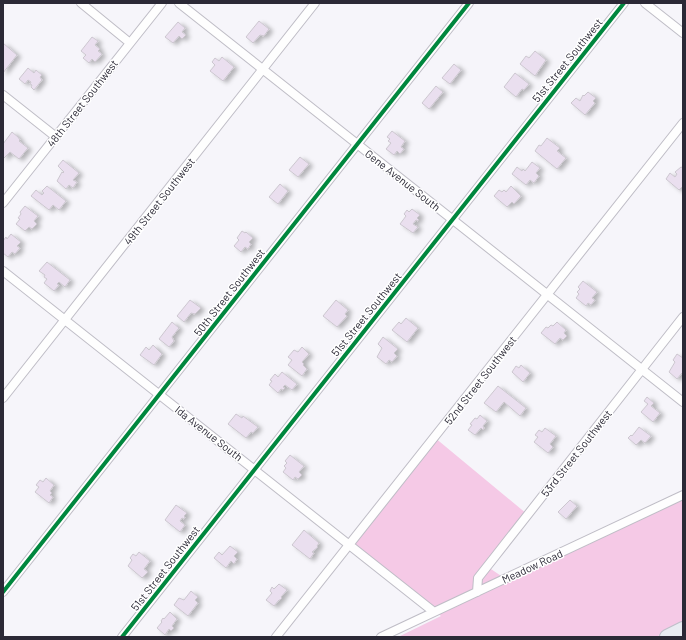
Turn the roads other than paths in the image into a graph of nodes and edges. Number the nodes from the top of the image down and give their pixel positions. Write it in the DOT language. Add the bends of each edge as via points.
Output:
graph roads {
  1 [pos="81,3"];
  2 [pos="162,3"];
  3 [pos="179,3"];
  4 [pos="315,3"];
  5 [pos="470,3"];
  6 [pos="624,3"];
  7 [pos="645,3"];
  8 [pos="683,33"];
  9 [pos="130,42"];
  10 [pos="262,69"];
  11 [pos="3,95"];
  12 [pos="683,123"];
  13 [pos="56,137"];
  14 [pos="358,144"];
  15 [pos="3,203"];
  16 [pos="453,220"];
  17 [pos="3,270"];
  18 [pos="548,294"];
  19 [pos="683,317"];
  20 [pos="65,320"];
  21 [pos="642,369"];
  22 [pos="160,394"];
  23 [pos="3,398"];
  24 [pos="683,402"];
  25 [pos="254,469"];
  26 [pos="683,495"];
  27 [pos="350,544"];
  28 [pos="3,592"];
  29 [pos="477,592"];
  30 [pos="434,612"];
  31 [pos="683,629"];
  32 [pos="122,637"];
  33 [pos="276,637"];
  34 [pos="381,637"];
  35 [pos="667,637"];
  1 -- 9 [label="street"];
  2 -- 9 [label="street, 48th Street Southwest"];
  3 -- 10 [label="street, Gene Avenue South"];
  4 -- 10 [label="street, 49th Street Southwest"];
  5 -- 14 [label="street, 50th Street Southwest"];
  6 -- 16 [label="street, 51st Street Southwest"];
  7 -- 8 [label="street"];
  9 -- 13 [label="street, 48th Street Southwest"];
  10 -- 14 [label="street, Gene Avenue South"];
  10 -- 20 [label="street, 49th Street Southwest"];
  11 -- 13 [label="street"];
  12 -- 18 [label="street, 52nd Street Southwest"];
  13 -- 15 [label="street, 48th Street Southwest"];
  14 -- 16 [label="street, Gene Avenue South"];
  14 -- 22 [label="street, 50th Street Southwest"];
  16 -- 18 [label="street, Gene Avenue South"];
  16 -- 25 [label="street, 51st Street Southwest"];
  17 -- 20 [label="street, Ida Avenue South"];
  18 -- 21 [label="street, Gene Avenue South"];
  18 -- 27 [label="street, 52nd Street Southwest"];
  19 -- 21 [label="street, 53rd Street Southwest"];
  20 -- 22 [label="street, Ida Avenue South"];
  20 -- 23 [label="street, 49th Street Southwest"];
  21 -- 24 [label="street, Gene Avenue South"];
  21 -- 29 [label="street, 53rd Street Southwest" via="478,578"];
  22 -- 25 [label="street, Ida Avenue South"];
  22 -- 28 [label="street, 50th Street Southwest"];
  25 -- 27 [label="street, Ida Avenue South"];
  25 -- 32 [label="street, 51st Street Southwest"];
  26 -- 29 [label="street, Meadow Road"];
  27 -- 30 [label="street, Ida Avenue South"];
  27 -- 33 [label="street, 52nd Street Southwest"];
  29 -- 30 [label="street, Meadow Road"];
  30 -- 34 [label="street, Meadow Road"];
  31 -- 35 [label="highway"];
}
